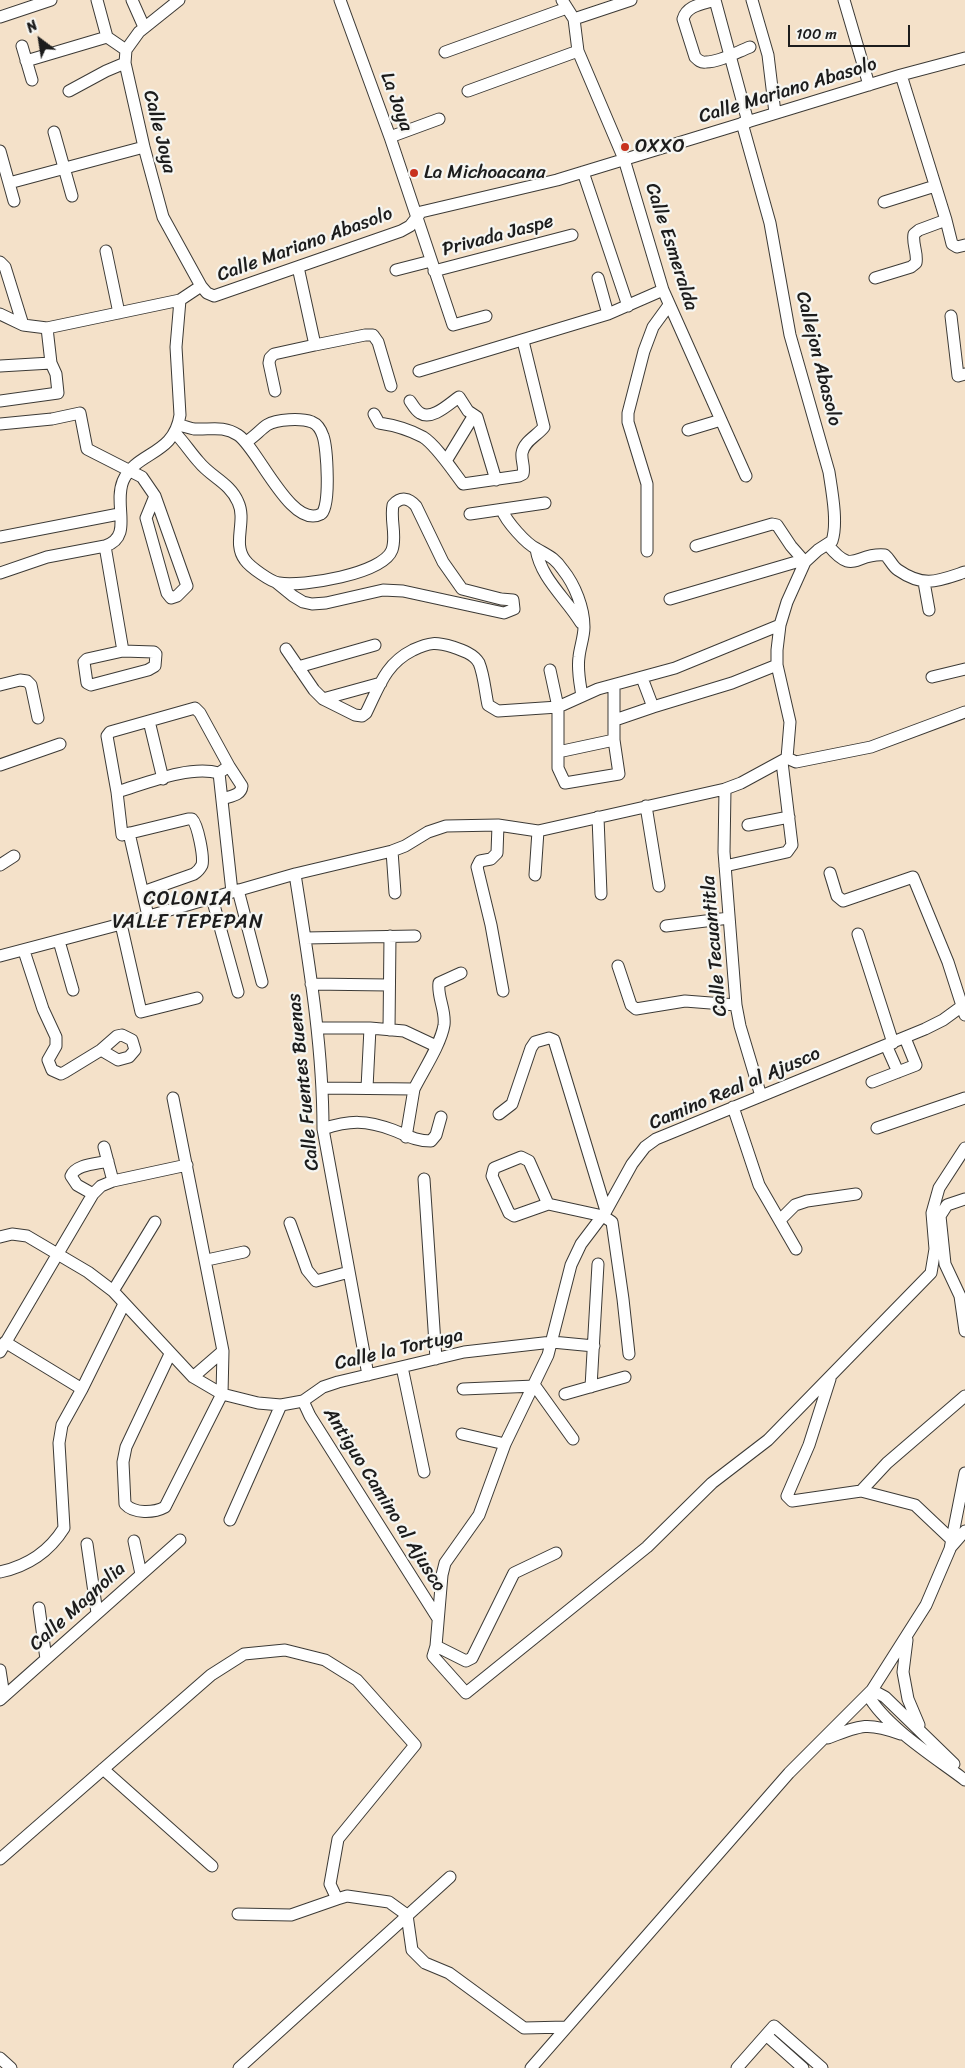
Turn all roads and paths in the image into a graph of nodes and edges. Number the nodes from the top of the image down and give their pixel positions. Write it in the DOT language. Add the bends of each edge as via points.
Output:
graph roads {
  1 [pos="51,0"];
  2 [pos="97,0"];
  3 [pos="132,0"];
  4 [pos="177,0"];
  5 [pos="340,0"];
  6 [pos="631,0"];
  7 [pos="752,0"];
  8 [pos="844,0"];
  9 [pos="564,4"];
  10 [pos="0,17"];
  11 [pos="574,19"];
  12 [pos="144,27"];
  13 [pos="107,37"];
  14 [pos="22,46"];
  15 [pos="750,47"];
  16 [pos="126,50"];
  17 [pos="578,51"];
  18 [pos="445,52"];
  19 [pos="730,55"];
  20 [pos="965,58"];
  21 [pos="26,61"];
  22 [pos="125,63"];
  23 [pos="901,75"];
  24 [pos="32,80"];
  25 [pos="869,85"];
  26 [pos="69,91"];
  27 [pos="468,91"];
  28 [pos="775,113"];
  29 [pos="439,119"];
  30 [pos="745,122"];
  31 [pos="54,132"];
  32 [pos="390,137"];
  33 [pos="144,147"];
  34 [pos="0,151"];
  35 [pos="624,159"];
  36 [pos="64,169"];
  37 [pos="584,172"];
  38 [pos="9,183"];
  39 [pos="935,186"];
  40 [pos="72,196"];
  41 [pos="14,201"];
  42 [pos="884,202"];
  43 [pos="416,217"];
  44 [pos="946,220"];
  45 [pos="572,235"];
  46 [pos="965,244"];
  47 [pos="106,251"];
  48 [pos="0,262"];
  49 [pos="432,266"];
  50 [pos="298,267"];
  51 [pos="396,270"];
  52 [pos="598,278"];
  53 [pos="875,278"];
  54 [pos="201,286"];
  55 [pos="663,290"];
  56 [pos="180,300"];
  57 [pos="669,305"];
  58 [pos="628,306"];
  59 [pos="119,313"];
  60 [pos="0,314"];
  61 [pos="608,314"];
  62 [pos="486,316"];
  63 [pos="951,316"];
  64 [pos="23,325"];
  65 [pos="47,328"];
  66 [pos="524,340"];
  67 [pos="315,345"];
  68 [pos="51,363"];
  69 [pos="0,366"];
  70 [pos="419,371"];
  71 [pos="965,374"];
  72 [pos="391,386"];
  73 [pos="275,391"];
  74 [pos="0,401"];
  75 [pos="410,401"];
  76 [pos="374,414"];
  77 [pos="474,415"];
  78 [pos="721,420"];
  79 [pos="0,424"];
  80 [pos="177,429"];
  81 [pos="688,430"];
  82 [pos="246,442"];
  83 [pos="446,461"];
  84 [pos="130,471"];
  85 [pos="746,476"];
  86 [pos="496,480"];
  87 [pos="155,496"];
  88 [pos="546,503"];
  89 [pos="502,510"];
  90 [pos="119,514"];
  91 [pos="470,514"];
  92 [pos="0,537"];
  93 [pos="828,545"];
  94 [pos="105,546"];
  95 [pos="696,546"];
  96 [pos="536,549"];
  97 [pos="647,551"];
  98 [pos="804,561"];
  99 [pos="965,572"];
  100 [pos="0,573"];
  101 [pos="924,582"];
  102 [pos="277,583"];
  103 [pos="670,599"];
  104 [pos="929,610"];
  105 [pos="780,625"];
  106 [pos="584,628"];
  107 [pos="375,646"];
  108 [pos="286,649"];
  109 [pos="122,651"];
  110 [pos="778,665"];
  111 [pos="298,667"];
  112 [pos="965,669"];
  113 [pos="550,670"];
  114 [pos="642,678"];
  115 [pos="932,678"];
  116 [pos="381,683"];
  117 [pos="0,685"];
  118 [pos="614,685"];
  119 [pos="582,696"];
  120 [pos="323,699"];
  121 [pos="558,707"];
  122 [pos="653,707"];
  123 [pos="965,712"];
  124 [pos="38,718"];
  125 [pos="615,720"];
  126 [pos="149,721"];
  127 [pos="614,740"];
  128 [pos="60,744"];
  129 [pos="558,752"];
  130 [pos="785,760"];
  131 [pos="0,764"];
  132 [pos="229,766"];
  133 [pos="219,773"];
  134 [pos="163,778"];
  135 [pos="725,789"];
  136 [pos="117,792"];
  137 [pos="222,799"];
  138 [pos="646,806"];
  139 [pos="598,817"];
  140 [pos="789,817"];
  141 [pos="498,825"];
  142 [pos="748,825"];
  143 [pos="538,831"];
  144 [pos="129,833"];
  145 [pos="392,851"];
  146 [pos="14,856"];
  147 [pos="0,865"];
  148 [pos="725,866"];
  149 [pos="295,874"];
  150 [pos="830,874"];
  151 [pos="535,875"];
  152 [pos="659,886"];
  153 [pos="235,891"];
  154 [pos="143,892"];
  155 [pos="395,893"];
  156 [pos="601,894"];
  157 [pos="212,898"];
  158 [pos="148,916"];
  159 [pos="729,918"];
  160 [pos="121,924"];
  161 [pos="666,926"];
  162 [pos="858,934"];
  163 [pos="390,936"];
  164 [pos="415,936"];
  165 [pos="305,938"];
  166 [pos="59,941"];
  167 [pos="24,951"];
  168 [pos="0,956"];
  169 [pos="618,966"];
  170 [pos="461,973"];
  171 [pos="262,982"];
  172 [pos="310,984"];
  173 [pos="388,985"];
  174 [pos="73,990"];
  175 [pos="503,991"];
  176 [pos="238,992"];
  177 [pos="197,998"];
  178 [pos="736,1005"];
  179 [pos="964,1009"];
  180 [pos="317,1028"];
  181 [pos="370,1028"];
  182 [pos="389,1030"];
  183 [pos="905,1038"];
  184 [pos="890,1044"];
  185 [pos="436,1046"];
  186 [pos="101,1050"];
  187 [pos="898,1072"];
  188 [pos="872,1082"];
  189 [pos="323,1088"];
  190 [pos="367,1088"];
  191 [pos="414,1089"];
  192 [pos="760,1096"];
  193 [pos="173,1098"];
  194 [pos="965,1098"];
  195 [pos="733,1107"];
  196 [pos="499,1114"];
  197 [pos="441,1117"];
  198 [pos="876,1128"];
  199 [pos="323,1129"];
  200 [pos="406,1137"];
  201 [pos="104,1147"];
  202 [pos="965,1148"];
  203 [pos="108,1161"];
  204 [pos="187,1165"];
  205 [pos="424,1179"];
  206 [pos="112,1181"];
  207 [pos="93,1194"];
  208 [pos="856,1194"];
  209 [pos="965,1199"];
  210 [pos="548,1204"];
  211 [pos="604,1214"];
  212 [pos="780,1220"];
  213 [pos="155,1222"];
  214 [pos="290,1223"];
  215 [pos="0,1237"];
  216 [pos="796,1249"];
  217 [pos="244,1252"];
  218 [pos="57,1254"];
  219 [pos="206,1260"];
  220 [pos="598,1264"];
  221 [pos="349,1272"];
  222 [pos="113,1292"];
  223 [pos="124,1304"];
  224 [pos="965,1330"];
  225 [pos="552,1342"];
  226 [pos="594,1346"];
  227 [pos="3,1347"];
  228 [pos="224,1351"];
  229 [pos="170,1354"];
  230 [pos="629,1354"];
  231 [pos="436,1359"];
  232 [pos="402,1367"];
  233 [pos="368,1375"];
  234 [pos="832,1375"];
  235 [pos="193,1377"];
  236 [pos="625,1377"];
  237 [pos="535,1386"];
  238 [pos="591,1387"];
  239 [pos="82,1389"];
  240 [pos="463,1389"];
  241 [pos="222,1394"];
  242 [pos="565,1394"];
  243 [pos="965,1396"];
  244 [pos="302,1401"];
  245 [pos="281,1405"];
  246 [pos="462,1434"];
  247 [pos="573,1439"];
  248 [pos="505,1444"];
  249 [pos="424,1472"];
  250 [pos="965,1473"];
  251 [pos="861,1491"];
  252 [pos="230,1520"];
  253 [pos="965,1530"];
  254 [pos="180,1540"];
  255 [pos="134,1541"];
  256 [pos="87,1544"];
  257 [pos="951,1544"];
  258 [pos="556,1553"];
  259 [pos="0,1572"];
  260 [pos="141,1574"];
  261 [pos="38,1608"];
  262 [pos="97,1613"];
  263 [pos="437,1617"];
  264 [pos="907,1636"];
  265 [pos="434,1651"];
  266 [pos="46,1659"];
  267 [pos="0,1670"];
  268 [pos="870,1693"];
  269 [pos="2,1698"];
  270 [pos="922,1732"];
  271 [pos="906,1735"];
  272 [pos="824,1739"];
  273 [pos="103,1769"];
  274 [pos="965,1776"];
  275 [pos="965,1780"];
  276 [pos="0,1859"];
  277 [pos="212,1866"];
  278 [pos="450,1878"];
  279 [pos="337,1899"];
  280 [pos="238,1914"];
  281 [pos="407,1915"];
  282 [pos="566,2027"];
  283 [pos="766,2035"];
  284 [pos="0,2058"];
  285 [pos="11,2068"];
  286 [pos="239,2068"];
  287 [pos="531,2068"];
  288 [pos="737,2068"];
  289 [pos="803,2068"];
  290 [pos="822,2068"];
  1 -- 10 [label="street"];
  2 -- 13 [label="street"];
  3 -- 12 [label="street"];
  4 -- 12 [label="street"];
  5 -- 32 [label="street, La Joya"];
  6 -- 11 [label="street"];
  7 -- 28 [label="street" via="768,55"];
  8 -- 25 [label="street"];
  9 -- 11 [label="street, Calle Esmeralda"];
  9 -- 18 [label="street"];
  11 -- 17 [label="street, Calle Esmeralda"];
  12 -- 16 [label="street"];
  13 -- 16 [label="street"];
  13 -- 21 [label="street"];
  14 -- 21 [label="street"];
  15 -- 19 [label="street"];
  16 -- 22 [label="street, Calle Joya"];
  17 -- 27 [label="street"];
  17 -- 35 [label="street, Calle Esmeralda"];
  19 -- 19 [label="street, Callejon Abasolo" via="705,63 695,57 683,19 688,9 715,0"];
  19 -- 30 [label="street, Callejon Abasolo"];
  20 -- 23 [label="street, Calle Mariano Abasolo"];
  21 -- 24 [label="street"];
  22 -- 26 [label="street"];
  22 -- 33 [label="street, Calle Joya"];
  23 -- 25 [label="street, Calle Mariano Abasolo"];
  23 -- 39 [label="street"];
  25 -- 28 [label="street, Calle Mariano Abasolo"];
  28 -- 30 [label="street, Calle Mariano Abasolo"];
  29 -- 32 [label="street"];
  30 -- 35 [label="street, Calle Mariano Abasolo"];
  30 -- 93 [label="street, Callejon Abasolo" via="770,224 790,335 829,472 835,534"];
  31 -- 36 [label="street"];
  32 -- 43 [label="street, La Joya"];
  33 -- 36 [label="street"];
  33 -- 54 [label="street, Calle Joya" via="163,217"];
  34 -- 38 [label="street"];
  35 -- 37 [label="street, Calle Mariano Abasolo"];
  35 -- 55 [label="street, Calle Esmeralda"];
  36 -- 38 [label="street"];
  36 -- 40 [label="street"];
  37 -- 43 [label="street, Calle Mariano Abasolo" via="421,212"];
  37 -- 58 [label="street"];
  38 -- 41 [label="street"];
  39 -- 42 [label="street"];
  39 -- 44 [label="street"];
  43 -- 49 [label="street, La Joya"];
  43 -- 50 [label="street, Calle Mariano Abasolo" via="401,231"];
  44 -- 46 [label="street" via="952,244 957,247"];
  44 -- 53 [label="street" via="914,234 916,262"];
  45 -- 49 [label="street, Privada Jaspe"];
  47 -- 59 [label="street"];
  48 -- 64 [label="street" via="6,267"];
  49 -- 51 [label="street, Privada Jaspe"];
  49 -- 62 [label="street, La Joya" via="453,326"];
  50 -- 54 [label="street, Calle Mariano Abasolo" via="214,296"];
  50 -- 67 [label="street"];
  52 -- 61 [label="street"];
  54 -- 56 [label="street"];
  55 -- 57 [label="street, Calle Esmeralda"];
  55 -- 58 [label="street"];
  56 -- 59 [label="street"];
  56 -- 80 [label="street" via="176,347 180,415"];
  57 -- 78 [label="street, Calle Esmeralda"];
  57 -- 97 [label="street" via="653,327 628,413 647,484"];
  58 -- 61 [label="street"];
  59 -- 65 [label="street"];
  60 -- 64 [label="street"];
  61 -- 66 [label="street"];
  63 -- 71 [label="street" via="958,376"];
  64 -- 65 [label="street"];
  65 -- 68 [label="street"];
  66 -- 70 [label="street"];
  66 -- 86 [label="street" via="544,427 525,445 523,474"];
  67 -- 72 [label="street" via="374,335"];
  67 -- 73 [label="street" via="274,354 270,358"];
  68 -- 69 [label="street"];
  68 -- 74 [label="street" via="58,393"];
  75 -- 77 [label="street" via="420,414 427,415 459,397"];
  76 -- 83 [label="street" via="379,423 394,425 423,438"];
  77 -- 83 [label="street"];
  77 -- 86 [label="street"];
  78 -- 81 [label="street"];
  78 -- 85 [label="street, Calle Esmeralda"];
  79 -- 84 [label="street" via="80,413 87,449"];
  80 -- 82 [label="street" via="223,428"];
  80 -- 84 [label="street" via="169,442"];
  80 -- 102 [label="street" via="199,462 228,486 239,502 242,516 240,552 246,562"];
  82 -- 82 [label="street" via="272,481 303,514 312,516 326,509 324,438 318,426 303,420 276,422"];
  83 -- 86 [label="street" via="463,484"];
  84 -- 87 [label="street" via="142,477"];
  84 -- 90 [label="street" via="123,481"];
  87 -- 87 [label="street" via="187,586 178,596 171,598 146,518"];
  88 -- 89 [label="street"];
  89 -- 91 [label="street"];
  89 -- 96 [label="street" via="510,526"];
  90 -- 92 [label="street"];
  90 -- 94 [label="street" via="119,538"];
  93 -- 98 [label="street"];
  93 -- 101 [label="street" via="845,561 885,555 897,569"];
  94 -- 100 [label="street" via="47,557"];
  94 -- 109 [label="street"];
  95 -- 98 [label="street" via="772,524 777,525"];
  96 -- 106 [label="street" via="538,563"];
  96 -- 106 [label="street" via="546,552 564,570 581,607"];
  98 -- 103 [label="street"];
  98 -- 105 [label="street"];
  99 -- 101 [label="street"];
  101 -- 104 [label="street"];
  102 -- 102 [label="street" via="303,584 333,578 374,566 385,559 392,551 393,505 404,498 416,506 443,562 462,589 508,598 515,604 514,609 504,613 403,590 383,590 312,604 302,602"];
  105 -- 110 [label="street"];
  105 -- 114 [label="street"];
  106 -- 119 [label="street" via="578,659"];
  107 -- 111 [label="street"];
  108 -- 111 [label="street"];
  109 -- 109 [label="street" via="87,658 84,662 87,683 91,685 155,666 154,652"];
  110 -- 122 [label="street"];
  110 -- 130 [label="street" via="790,722"];
  111 -- 120 [label="street"];
  112 -- 115 [label="street"];
  113 -- 121 [label="street"];
  114 -- 118 [label="street"];
  114 -- 122 [label="street"];
  116 -- 120 [label="street"];
  116 -- 120 [label="street" via="362,716 355,716"];
  116 -- 121 [label="street" via="394,662 425,644 435,642 467,652 478,662 488,704 492,708"];
  117 -- 124 [label="street" via="27,681 31,685"];
  118 -- 119 [label="street"];
  118 -- 125 [label="street"];
  119 -- 121 [label="street"];
  121 -- 129 [label="street"];
  122 -- 125 [label="street"];
  123 -- 130 [label="street" via="871,747 796,762"];
  125 -- 127 [label="street"];
  126 -- 132 [label="street" via="195,708"];
  126 -- 134 [label="street"];
  126 -- 136 [label="street" via="110,732 107,736"];
  127 -- 129 [label="street"];
  127 -- 129 [label="street" via="619,774 565,783 558,768"];
  128 -- 131 [label="street"];
  130 -- 135 [label="street"];
  130 -- 140 [label="street"];
  132 -- 133 [label="street"];
  132 -- 137 [label="street" via="242,791"];
  133 -- 134 [label="street" via="207,770"];
  133 -- 137 [label="street"];
  134 -- 136 [label="street"];
  135 -- 138 [label="street"];
  135 -- 148 [label="street, Calle Tecuantitla"];
  136 -- 144 [label="street" via="122,835"];
  137 -- 153 [label="street"];
  138 -- 139 [label="street"];
  138 -- 152 [label="street"];
  139 -- 143 [label="street"];
  139 -- 156 [label="street"];
  140 -- 142 [label="street"];
  140 -- 148 [label="street" via="792,846 787,852"];
  141 -- 143 [label="street"];
  141 -- 145 [label="street" via="446,826"];
  141 -- 175 [label="street" via="497,853 491,859 480,861 477,867"];
  143 -- 151 [label="street"];
  144 -- 154 [label="street"];
  144 -- 154 [label="street" via="188,819 192,819 196,826 202,860 199,871"];
  145 -- 149 [label="street"];
  145 -- 155 [label="street"];
  146 -- 147 [label="street"];
  148 -- 159 [label="street, Calle Tecuantitla"];
  149 -- 153 [label="street"];
  149 -- 165 [label="street, Calle Fuentes Buenas"];
  150 -- 179 [label="street" via="837,896 843,901 913,876"];
  153 -- 157 [label="street"];
  153 -- 171 [label="street"];
  154 -- 158 [label="street"];
  157 -- 158 [label="street"];
  157 -- 176 [label="street"];
  158 -- 160 [label="street"];
  159 -- 161 [label="street"];
  159 -- 178 [label="street, Calle Tecuantitla"];
  160 -- 166 [label="street"];
  160 -- 177 [label="street" via="141,1012"];
  162 -- 184 [label="street"];
  163 -- 164 [label="street"];
  163 -- 165 [label="street"];
  163 -- 173 [label="street"];
  165 -- 172 [label="street, Calle Fuentes Buenas"];
  166 -- 167 [label="street"];
  166 -- 174 [label="street"];
  167 -- 168 [label="street"];
  167 -- 186 [label="street" via="42,1009 56,1037 56,1046 48,1060 52,1070 61,1074"];
  169 -- 178 [label="street" via="631,1005 636,1009 685,1001"];
  170 -- 185 [label="street" via="439,983 444,1026"];
  172 -- 173 [label="street"];
  172 -- 180 [label="street, Calle Fuentes Buenas"];
  173 -- 182 [label="street"];
  178 -- 192 [label="street, Calle Tecuantitla"];
  179 -- 183 [label="street, Camino Real al Ajusco"];
  180 -- 181 [label="street"];
  180 -- 189 [label="street, Calle Fuentes Buenas"];
  181 -- 182 [label="street"];
  181 -- 190 [label="street"];
  182 -- 185 [label="street" via="404,1031"];
  183 -- 184 [label="street, Camino Real al Ajusco"];
  183 -- 187 [label="street" via="916,1064"];
  184 -- 187 [label="street"];
  184 -- 192 [label="street, Camino Real al Ajusco"];
  185 -- 191 [label="street"];
  187 -- 188 [label="street"];
  189 -- 190 [label="street"];
  189 -- 199 [label="street, Calle Fuentes Buenas"];
  190 -- 191 [label="street"];
  191 -- 200 [label="street"];
  192 -- 195 [label="street, Camino Real al Ajusco"];
  193 -- 204 [label="street"];
  194 -- 198 [label="street"];
  195 -- 211 [label="street, Camino Real al Ajusco" via="656,1139 646,1147 632,1164"];
  195 -- 212 [label="street" via="759,1185"];
  196 -- 211 [label="street" via="512,1104 530,1048 535,1042 549,1038 554,1040"];
  197 -- 200 [label="street" via="431,1141"];
  199 -- 200 [label="street" via="352,1121 367,1122"];
  199 -- 221 [label="street, Calle Fuentes Buenas"];
  201 -- 203 [label="street"];
  202 -- 234 [label="street" via="939,1188 932,1213 935,1249 931,1273"];
  203 -- 206 [label="street"];
  203 -- 207 [label="street" via="73,1171 71,1176 77,1185"];
  204 -- 206 [label="street"];
  204 -- 219 [label="street"];
  205 -- 231 [label="street"];
  206 -- 207 [label="street"];
  207 -- 218 [label="street"];
  208 -- 212 [label="street" via="794,1205"];
  209 -- 224 [label="street" via="947,1205 940,1216 945,1264 960,1296"];
  210 -- 210 [label="street" via="529,1161 521,1157 494,1168 492,1176 509,1213 514,1216"];
  210 -- 211 [label="street"];
  211 -- 225 [label="street, Camino Real al Ajusco" via="581,1244 572,1265"];
  211 -- 230 [label="street" via="612,1222"];
  212 -- 216 [label="street"];
  213 -- 222 [label="street"];
  214 -- 221 [label="street" via="306,1270 316,1281"];
  215 -- 218 [label="street, Calle la Tortuga" via="12,1234 27,1236"];
  217 -- 219 [label="street"];
  218 -- 222 [label="street, Calle la Tortuga" via="88,1272"];
  218 -- 227 [label="street"];
  219 -- 228 [label="street"];
  220 -- 226 [label="street"];
  221 -- 233 [label="street, Calle Fuentes Buenas"];
  222 -- 223 [label="street, Calle la Tortuga"];
  223 -- 229 [label="street, Calle la Tortuga"];
  223 -- 239 [label="street"];
  225 -- 226 [label="street, Calle la Tortuga"];
  225 -- 231 [label="street, Calle la Tortuga" via="464,1352"];
  225 -- 237 [label="street, Camino Real al Ajusco"];
  226 -- 238 [label="street"];
  227 -- 239 [label="street"];
  228 -- 235 [label="street"];
  228 -- 241 [label="street"];
  229 -- 235 [label="street, Calle la Tortuga"];
  229 -- 241 [label="street" via="126,1447 124,1488 125,1504 129,1508 151,1511 165,1507"];
  231 -- 232 [label="street, Calle la Tortuga"];
  232 -- 233 [label="street, Calle la Tortuga"];
  232 -- 249 [label="street"];
  233 -- 244 [label="street, Calle la Tortuga" via="323,1387"];
  234 -- 251 [label="street" via="809,1445 787,1496 792,1501"];
  234 -- 265 [label="street" via="768,1440 712,1483 647,1547 466,1693"];
  235 -- 241 [label="street, Calle la Tortuga"];
  236 -- 238 [label="street"];
  237 -- 240 [label="street"];
  237 -- 247 [label="street"];
  237 -- 248 [label="street, Camino Real al Ajusco"];
  238 -- 242 [label="street"];
  239 -- 259 [label="street" via="62,1425 59,1443 64,1528 32,1562"];
  241 -- 245 [label="street, Calle la Tortuga"];
  243 -- 251 [label="street" via="887,1462"];
  244 -- 245 [label="street, Calle la Tortuga"];
  244 -- 263 [label="street, Antiguo Camino al Ajusco"];
  245 -- 252 [label="street"];
  246 -- 248 [label="street"];
  248 -- 263 [label="street, Camino Real al Ajusco" via="479,1516 445,1563"];
  250 -- 257 [label="street"];
  251 -- 257 [label="street" via="915,1505"];
  253 -- 257 [label="street"];
  254 -- 260 [label="street, Calle Magnolia"];
  255 -- 260 [label="street"];
  256 -- 262 [label="street"];
  257 -- 264 [label="street" via="926,1605"];
  258 -- 265 [label="street" via="514,1573 472,1658 466,1661"];
  260 -- 262 [label="street, Calle Magnolia"];
  261 -- 266 [label="street"];
  262 -- 266 [label="street, Calle Magnolia"];
  263 -- 265 [label="street, Camino Real al Ajusco"];
  264 -- 268 [label="street"];
  264 -- 270 [label="street" via="903,1672 908,1699"];
  266 -- 269 [label="street, Calle Magnolia"];
  267 -- 269 [label="street"];
  268 -- 270 [label="street" via="884,1697"];
  268 -- 271 [label="street" via="874,1705"];
  268 -- 272 [label="street"];
  270 -- 274 [label="street"];
  271 -- 272 [label="street" via="881,1727 858,1726"];
  271 -- 275 [label="street"];
  272 -- 282 [label="street" via="790,1773"];
  273 -- 276 [label="street"];
  273 -- 277 [label="street"];
  273 -- 279 [label="street" via="211,1675 244,1654 285,1650 325,1660 357,1680 415,1745 338,1839 330,1884"];
  278 -- 281 [label="street"];
  279 -- 280 [label="street" via="292,1915"];
  279 -- 281 [label="street" via="347,1896 389,1902"];
  281 -- 282 [label="street" via="412,1950 424,1963 449,1973 524,2028"];
  281 -- 286 [label="street"];
  282 -- 287 [label="street"];
  283 -- 288 [label="street"];
  283 -- 289 [label="street"];
  283 -- 290 [label="street" via="774,2026"];
  284 -- 285 [label="street"];
}
